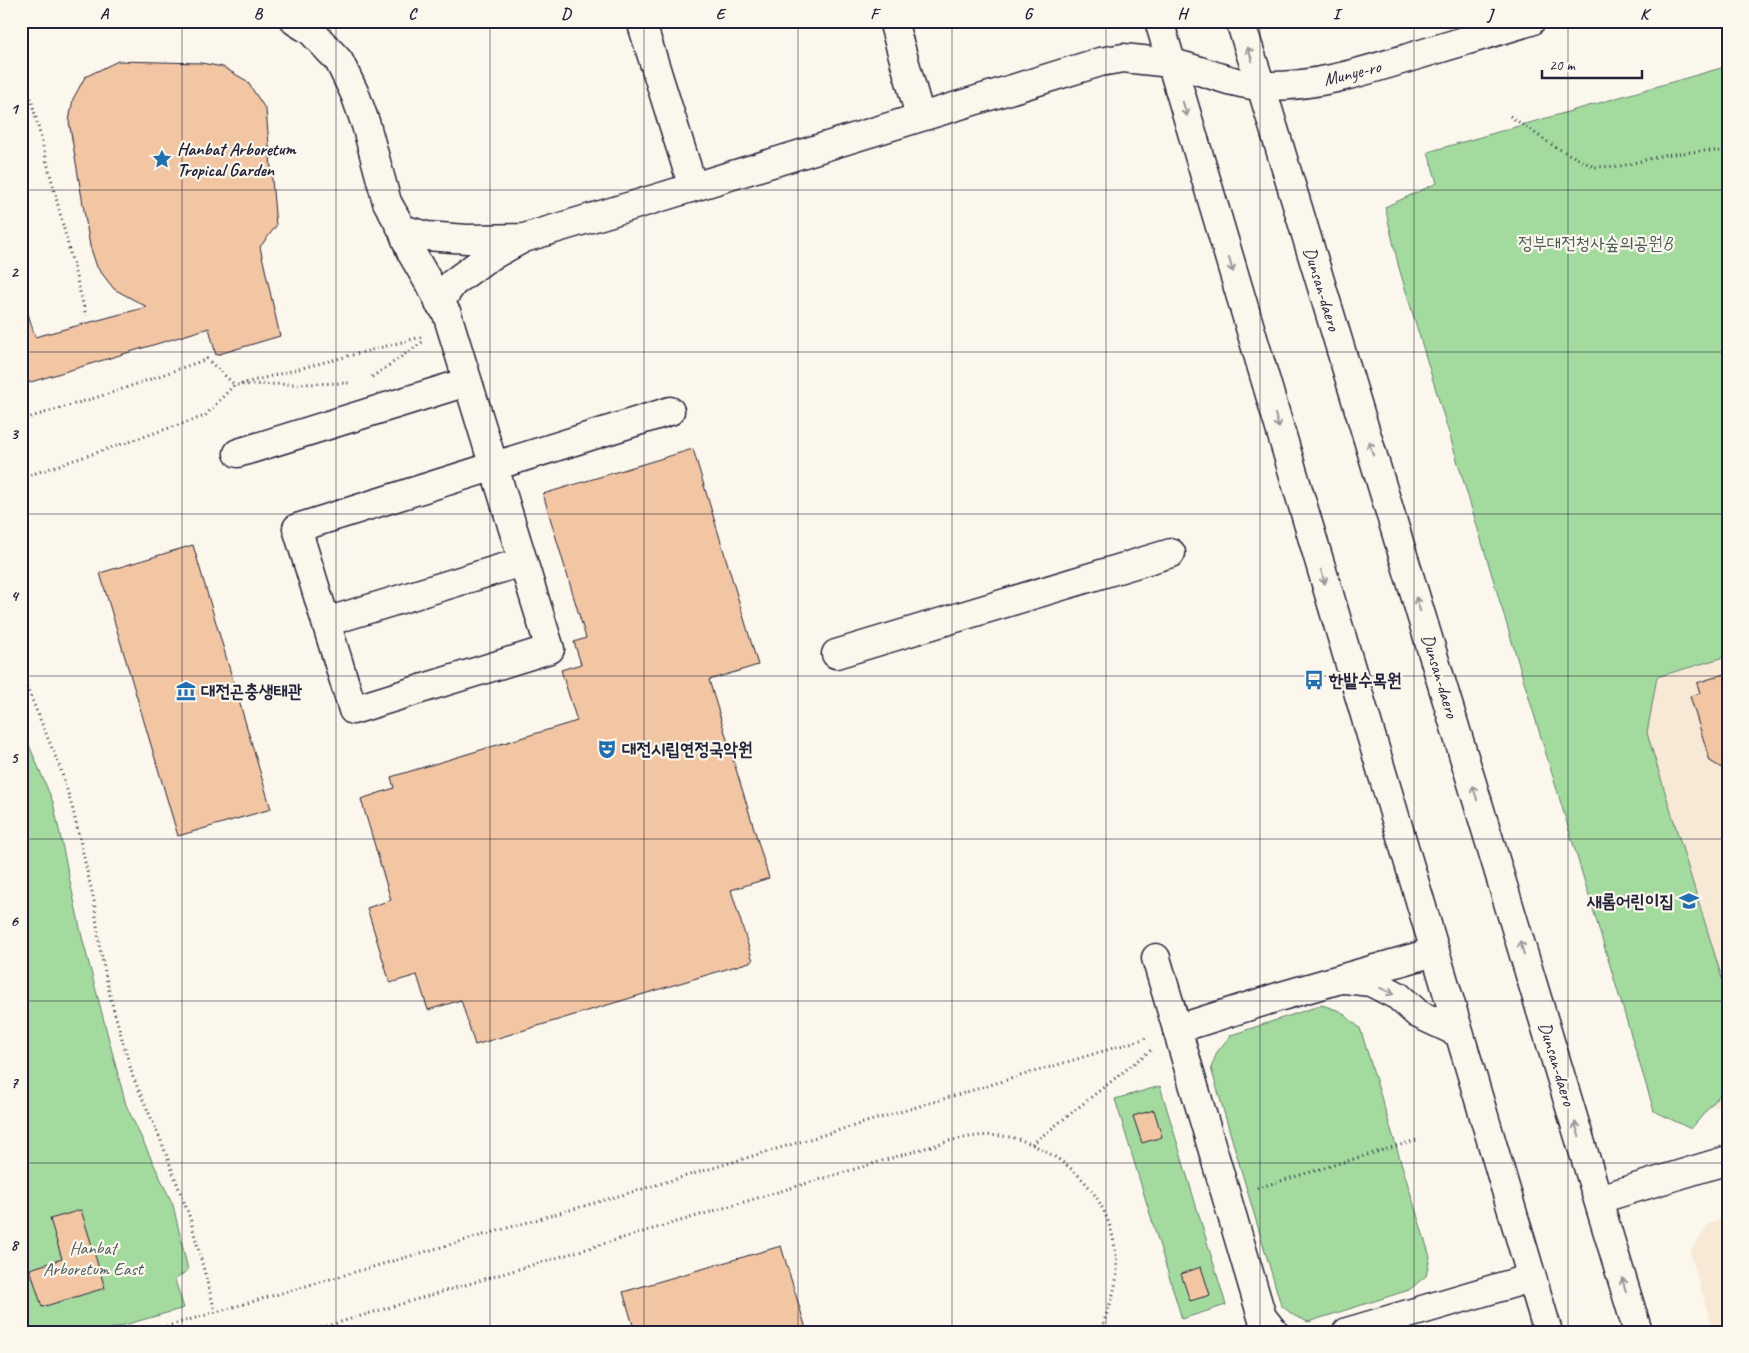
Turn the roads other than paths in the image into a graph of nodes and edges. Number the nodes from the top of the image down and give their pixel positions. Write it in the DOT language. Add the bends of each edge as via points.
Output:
graph roads {
  1 [pos="294,21"];
  2 [pos="641,21"];
  3 [pos="893,21"];
  4 [pos="1159,21"];
  5 [pos="1240,21"];
  6 [pos="1531,21"];
  7 [pos="1171,63"];
  8 [pos="1261,86"];
  9 [pos="920,116"];
  10 [pos="693,187"];
  11 [pos="402,229"];
  12 [pos="524,238"];
  13 [pos="439,303"];
  14 [pos="467,382"];
  15 [pos="670,411"];
  16 [pos="238,453"];
  17 [pos="494,468"];
  18 [pos="1171,552"];
  19 [pos="522,562"];
  20 [pos="326,622"];
  21 [pos="836,654"];
  22 [pos="1434,952"];
  23 [pos="1156,958"];
  24 [pos="1341,979"];
  25 [pos="1178,1029"];
  26 [pos="1459,1033"];
  27 [pos="1728,1160"];
  28 [pos="1599,1199"];
  29 [pos="1531,1278"];
  30 [pos="1274,1332"];
  31 [pos="1347,1332"];
  32 [pos="1548,1332"];
  33 [pos="1638,1332"];
  1 -- 11 [label="main road" via="311,32 339,61 355,94 387,202"];
  2 -- 10 [label="main road"];
  3 -- 9 [label="main road"];
  4 -- 7 [label="main road"];
  8 -- 5 [label="main road, Dunsan-daero, one-way"];
  6 -- 8 [label="main road, Munye-ro" via="1356,74 1311,84"];
  7 -- 8 [label="main road, Munye-ro"];
  7 -- 9 [label="main road, Munye-ro" via="1123,58 1109,60"];
  7 -- 22 [label="main road, one-way"];
  28 -- 8 [label="main road, Dunsan-daero, one-way"];
  9 -- 10 [label="main road, Munye-ro"];
  10 -- 12 [label="main road, Munye-ro"];
  11 -- 12 [label="main road" via="426,236"];
  11 -- 13 [label="main road"];
  12 -- 13 [label="main road" via="484,260 454,283"];
  13 -- 14 [label="main road" via="447,314"];
  14 -- 16 [label="main road"];
  14 -- 17 [label="main road"];
  15 -- 17 [label="main road"];
  17 -- 19 [label="main road"];
  17 -- 20 [label="main road" via="297,528"];
  18 -- 21 [label="main road"];
  19 -- 20 [label="main road"];
  19 -- 20 [label="main road" via="550,649 353,710"];
  22 -- 24 [label="main road"];
  22 -- 26 [label="main road"];
  23 -- 25 [label="main road"];
  24 -- 25 [label="main road"];
  24 -- 26 [label="main road, one-way" via="1372,982 1398,996 1418,1014"];
  25 -- 30 [label="main road" via="1262,1317"];
  26 -- 29 [label="main road"];
  27 -- 28 [label="main road"];
  33 -- 28 [label="main road, Dunsan-daero, one-way"];
  29 -- 31 [label="main road"];
  29 -- 32 [label="main road"];
}
